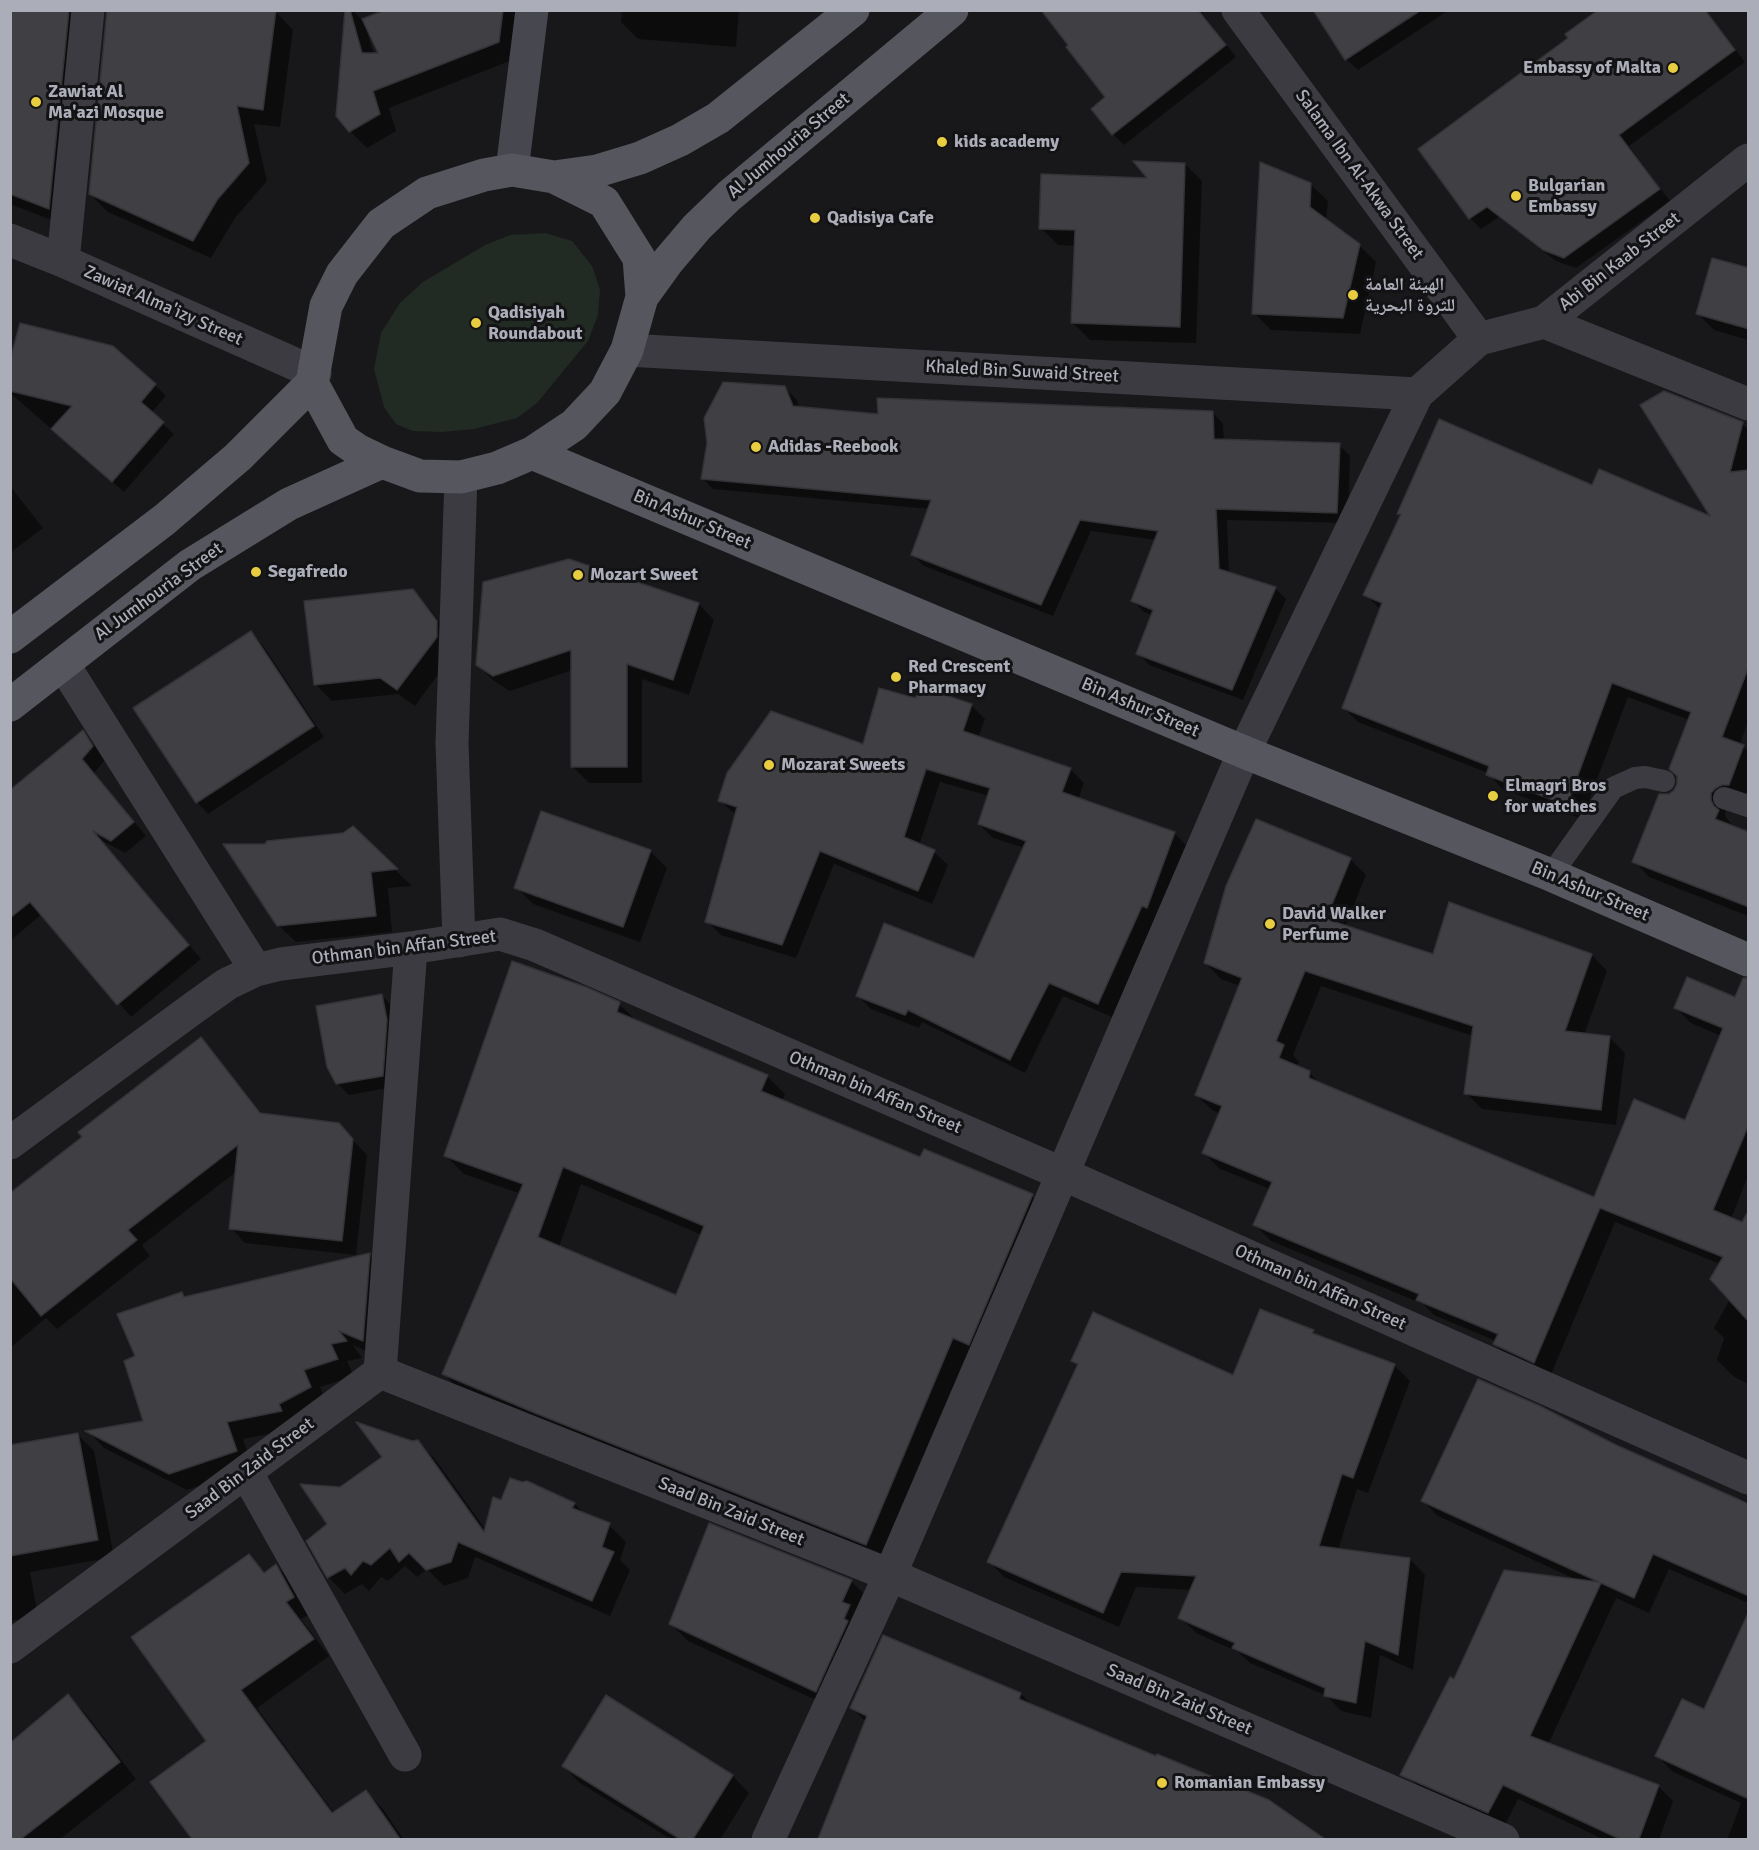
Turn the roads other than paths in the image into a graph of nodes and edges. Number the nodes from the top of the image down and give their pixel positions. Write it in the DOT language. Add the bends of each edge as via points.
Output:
graph roads {
  1 [pos="88,10"];
  2 [pos="532,10"];
  3 [pos="853,10"];
  4 [pos="952,10"];
  5 [pos="1238,10"];
  6 [pos="1749,160"];
  7 [pos="512,170"];
  8 [pos="554,177"];
  9 [pos="10,240"];
  10 [pos="63,261"];
  11 [pos="642,297"];
  12 [pos="1545,322"];
  13 [pos="1479,339"];
  14 [pos="627,350"];
  15 [pos="314,378"];
  16 [pos="1417,394"];
  17 [pos="1749,404"];
  18 [pos="532,453"];
  19 [pos="382,462"];
  20 [pos="461,477"];
  21 [pos="10,637"];
  22 [pos="63,664"];
  23 [pos="10,705"];
  24 [pos="1244,752"];
  25 [pos="1664,781"];
  26 [pos="1724,798"];
  27 [pos="1749,806"];
  28 [pos="1551,875"];
  29 [pos="459,941"];
  30 [pos="411,948"];
  31 [pos="1749,960"];
  32 [pos="256,970"];
  33 [pos="10,1143"];
  34 [pos="1063,1174"];
  35 [pos="381,1372"];
  36 [pos="246,1472"];
  37 [pos="1749,1478"];
  38 [pos="890,1575"];
  39 [pos="10,1647"];
  40 [pos="405,1755"];
  41 [pos="768,1839"];
  42 [pos="1503,1839"];
  1 -- 10 [label="street"];
  2 -- 7 [label="street"];
  3 -- 8 [label="main road" via="718,118 680,140 597,171"];
  4 -- 11 [label="main road, Al Jumhouria Street" via="729,196 697,227"];
  5 -- 13 [label="street, Salama Ibn Al-Akwa Street"];
  6 -- 12 [label="street, Abi Bin Kaab Street"];
  7 -- 8 [label="main road"];
  7 -- 15 [label="main road" via="427,193 381,224 342,274 326,306"];
  8 -- 11 [label="main road" via="604,201 639,258"];
  9 -- 10 [label="street, Zawiat Alma'izy Street"];
  10 -- 15 [label="street, Zawiat Alma'izy Street"];
  11 -- 14 [label="main road"];
  12 -- 13 [label="street, Abi Bin Kaab Street"];
  12 -- 17 [label="street"];
  13 -- 16 [label="street"];
  14 -- 16 [label="street, Khaled Bin Suwaid Street"];
  14 -- 18 [label="main road" via="605,392 574,425"];
  15 -- 19 [label="main road" via="343,440"];
  15 -- 21 [label="main road" via="238,457 164,520"];
  16 -- 24 [label="street"];
  18 -- 20 [label="main road"];
  18 -- 24 [label="main road, Bin Ashur Street"];
  19 -- 20 [label="main road" via="420,476"];
  19 -- 22 [label="main road, Al Jumhouria Street" via="289,504 190,565"];
  20 -- 29 [label="street" via="452,743"];
  22 -- 23 [label="main road, Al Jumhouria Street"];
  22 -- 32 [label="street"];
  24 -- 28 [label="main road, Bin Ashur Street"];
  24 -- 34 [label="street"];
  25 -- 28 [label="lane" via="1635,777 1612,788"];
  26 -- 27 [label="lane"];
  28 -- 31 [label="main road, Bin Ashur Street"];
  29 -- 30 [label="street, Othman bin Affan Street"];
  29 -- 34 [label="street, Othman bin Affan Street" via="500,934 535,945"];
  30 -- 32 [label="street, Othman bin Affan Street"];
  30 -- 35 [label="street"];
  32 -- 33 [label="street, Othman bin Affan Street" via="227,984"];
  34 -- 37 [label="street, Othman bin Affan Street"];
  34 -- 38 [label="street"];
  35 -- 36 [label="street, Saad Bin Zaid Street"];
  35 -- 38 [label="street, Saad Bin Zaid Street"];
  36 -- 39 [label="street, Saad Bin Zaid Street"];
  36 -- 40 [label="street"];
  38 -- 41 [label="street"];
  38 -- 42 [label="street, Saad Bin Zaid Street"];
}
